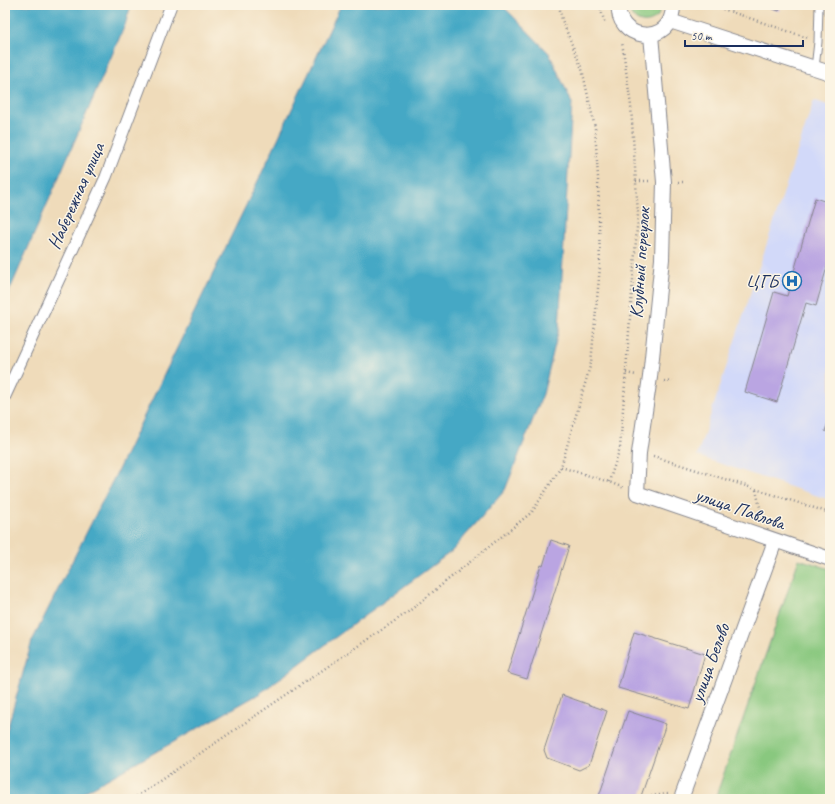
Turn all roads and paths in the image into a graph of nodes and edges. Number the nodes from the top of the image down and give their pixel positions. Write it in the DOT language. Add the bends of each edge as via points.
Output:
graph roads {
  1 [pos="171,5"];
  2 [pos="559,5"];
  3 [pos="619,5"];
  4 [pos="673,5"];
  5 [pos="716,5"];
  6 [pos="819,5"];
  7 [pos="670,21"];
  8 [pos="651,35"];
  9 [pos="818,42"];
  10 [pos="815,68"];
  11 [pos="830,73"];
  12 [pos="5,396"];
  13 [pos="639,453"];
  14 [pos="561,467"];
  15 [pos="637,493"];
  16 [pos="830,513"];
  17 [pos="775,541"];
  18 [pos="830,559"];
  19 [pos="133,799"];
  20 [pos="681,799"];
  1 -- 12 [label="street, Набережная улица" via="106,177"];
  2 -- 14 [label="path" via="562,20 582,70 595,128 600,267 591,363"];
  3 -- 8 [label="street" via="622,21 629,30 639,35"];
  4 -- 7 [label="street"];
  5 -- 9 [label="path"];
  6 -- 9 [label="lane"];
  7 -- 8 [label="street" via="662,30"];
  7 -- 10 [label="street"];
  8 -- 13 [label="street, Клубный переулок" via="664,182 662,259"];
  9 -- 10 [label="lane"];
  10 -- 11 [label="street"];
  13 -- 14 [label="path" via="620,448 609,482"];
  13 -- 15 [label="street, Клубный переулок"];
  13 -- 16 [label="path"];
  14 -- 19 [label="path" via="532,512 408,612"];
  15 -- 17 [label="street, улица Павлова"];
  17 -- 18 [label="street, улица Павлова"];
  17 -- 20 [label="street, улица Белово"];
}
